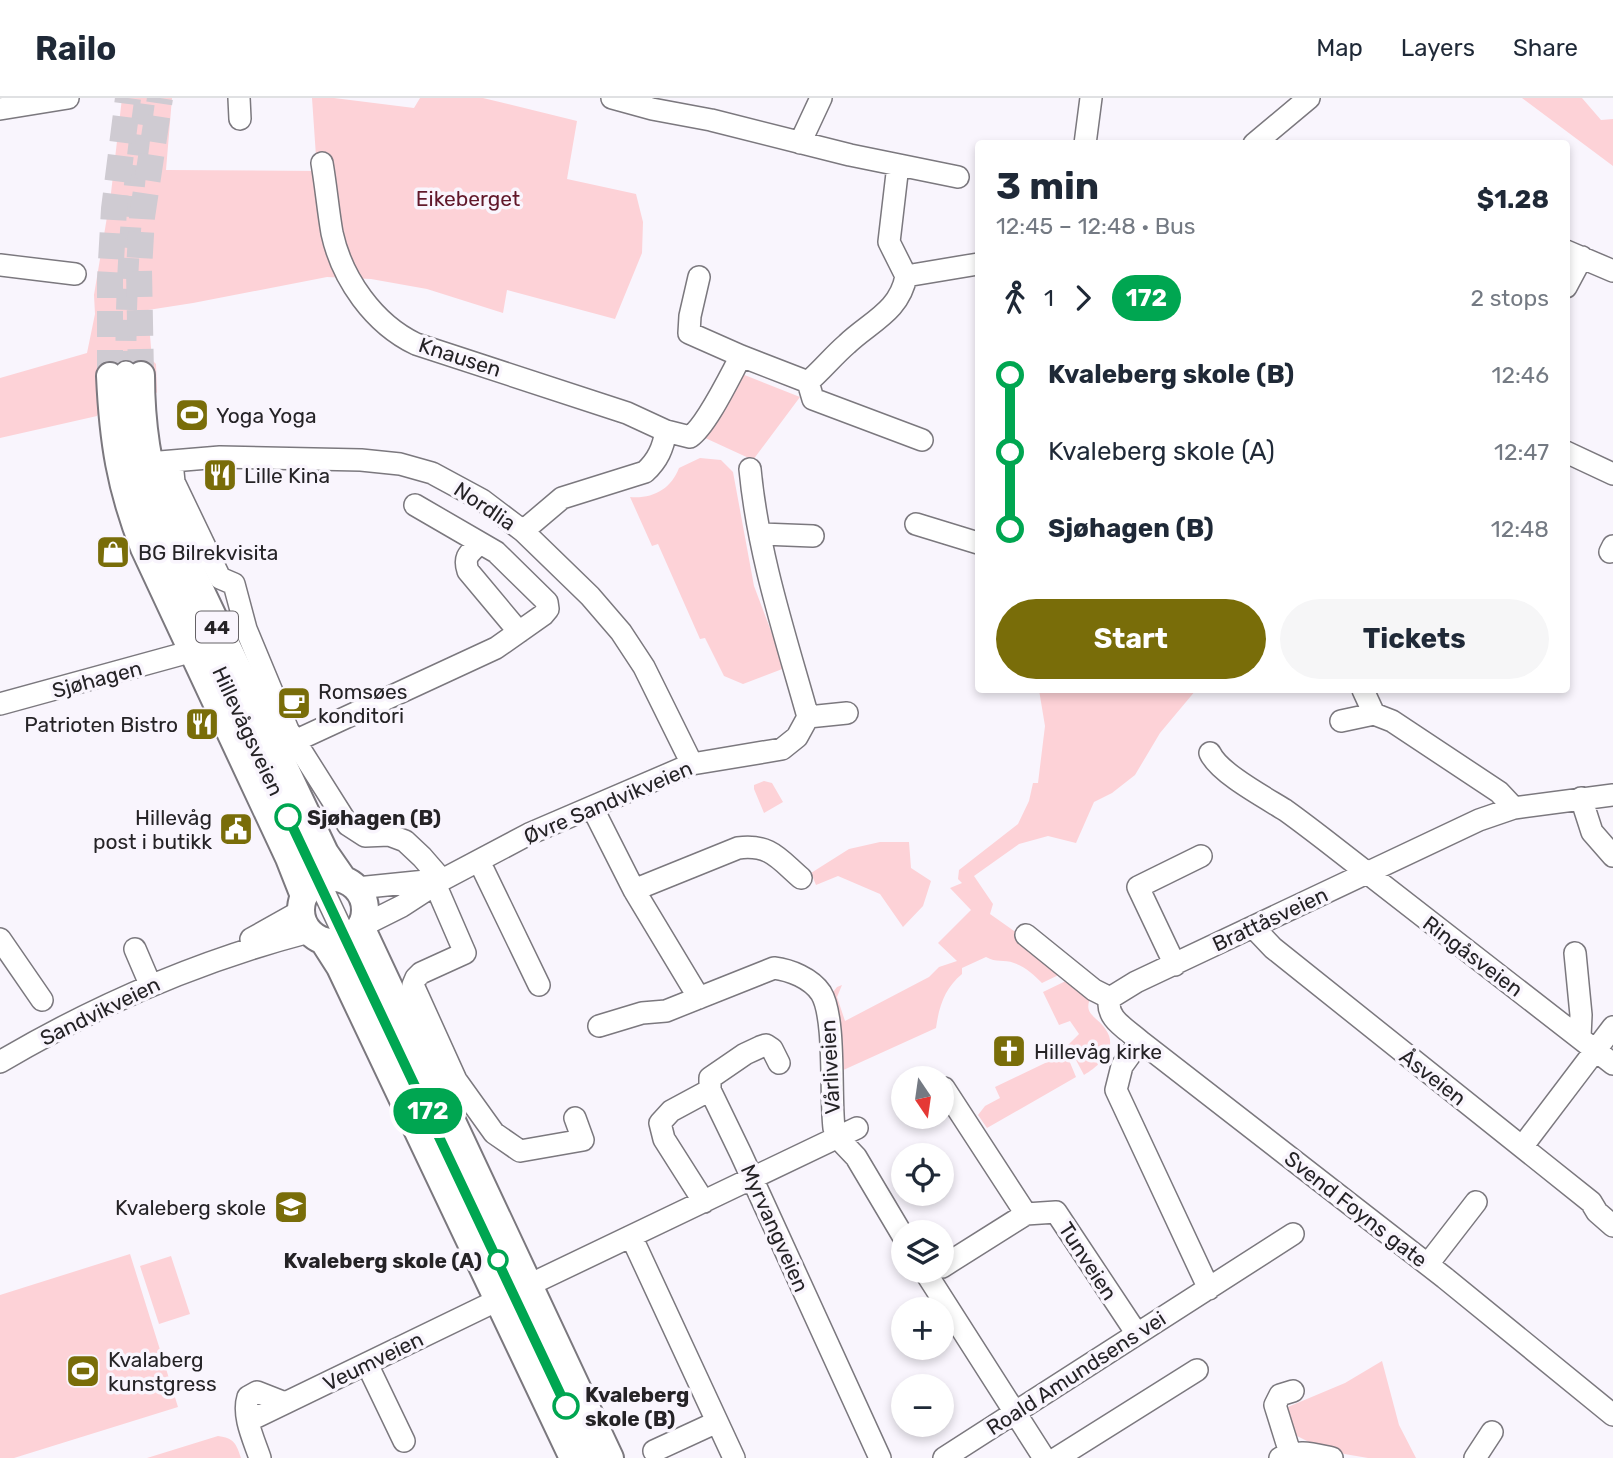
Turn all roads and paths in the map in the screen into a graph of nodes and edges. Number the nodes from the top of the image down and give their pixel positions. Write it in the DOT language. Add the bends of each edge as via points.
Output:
graph roads {
  1 [pos="68,98"];
  2 [pos="618,98"];
  3 [pos="821,98"];
  4 [pos="1091,98"];
  5 [pos="1309,98"];
  6 [pos="0,109"];
  7 [pos="1086,140"];
  8 [pos="1259,140"];
  9 [pos="800,143"];
  10 [pos="321,163"];
  11 [pos="898,165"];
  12 [pos="958,177"];
  13 [pos="1574,254"];
  14 [pos="975,264"];
  15 [pos="0,265"];
  16 [pos="1613,271"];
  17 [pos="75,274"];
  18 [pos="906,276"];
  19 [pos="699,277"];
  20 [pos="741,356"];
  21 [pos="126,374"];
  22 [pos="808,382"];
  23 [pos="666,431"];
  24 [pos="922,440"];
  25 [pos="1570,454"];
  26 [pos="750,469"];
  27 [pos="1613,474"];
  28 [pos="415,505"];
  29 [pos="916,524"];
  30 [pos="523,531"];
  31 [pos="761,534"];
  32 [pos="813,536"];
  33 [pos="975,542"];
  34 [pos="480,543"];
  35 [pos="519,632"];
  36 [pos="235,635"];
  37 [pos="193,651"];
  38 [pos="1364,693"];
  39 [pos="0,704"];
  40 [pos="847,713"];
  41 [pos="1374,714"];
  42 [pos="808,717"];
  43 [pos="1342,721"];
  44 [pos="295,741"];
  45 [pos="1210,753"];
  46 [pos="692,764"];
  47 [pos="1613,795"];
  48 [pos="1581,798"];
  49 [pos="592,807"];
  50 [pos="1514,808"];
  51 [pos="1201,856"];
  52 [pos="1613,856"];
  53 [pos="479,861"];
  54 [pos="1366,874"];
  55 [pos="800,878"];
  56 [pos="435,882"];
  57 [pos="634,890"];
  58 [pos="333,912"];
  59 [pos="1254,928"];
  60 [pos="1026,935"];
  61 [pos="0,939"];
  62 [pos="135,949"];
  63 [pos="1575,953"];
  64 [pos="1175,965"];
  65 [pos="150,984"];
  66 [pos="539,985"];
  67 [pos="699,998"];
  68 [pos="1110,998"];
  69 [pos="42,1000"];
  70 [pos="599,1026"];
  71 [pos="1613,1027"];
  72 [pos="1140,1041"];
  73 [pos="1588,1044"];
  74 [pos="0,1062"];
  75 [pos="779,1063"];
  76 [pos="1613,1064"];
  77 [pos="446,1085"];
  78 [pos="710,1090"];
  79 [pos="954,1102"];
  80 [pos="575,1118"];
  81 [pos="847,1132"];
  82 [pos="1522,1147"];
  83 [pos="753,1179"];
  84 [pos="704,1202"];
  85 [pos="1476,1202"];
  86 [pos="1026,1214"];
  87 [pos="893,1220"];
  88 [pos="1613,1226"];
  89 [pos="1293,1234"];
  90 [pos="632,1238"];
  91 [pos="954,1258"];
  92 [pos="1428,1264"];
  93 [pos="939,1283"];
  94 [pos="529,1286"];
  95 [pos="1209,1289"];
  96 [pos="498,1300"];
  97 [pos="1137,1334"];
  98 [pos="367,1364"];
  99 [pos="1197,1370"];
  100 [pos="1293,1391"];
  101 [pos="1014,1413"];
  102 [pos="1613,1415"];
  103 [pos="717,1422"];
  104 [pos="1492,1432"];
  105 [pos="404,1441"];
  106 [pos="654,1451"];
  107 [pos="1285,1455"];
  108 [pos="260,1458"];
  109 [pos="573,1458"];
  110 [pos="591,1458"];
  111 [pos="610,1458"];
  112 [pos="734,1458"];
  113 [pos="880,1458"];
  114 [pos="944,1458"];
  115 [pos="1044,1458"];
  116 [pos="1058,1458"];
  117 [pos="1332,1458"];
  118 [pos="1475,1458"];
  1 -- 6 [label="street"];
  2 -- 9 [label="street"];
  3 -- 9 [label="street"];
  4 -- 7 [label="street"];
  5 -- 8 [label="street"];
  9 -- 11 [label="street"];
  10 -- 23 [label="street, Knausen" via="340,260 365,301 389,328 430,350 627,413"];
  11 -- 12 [label="street"];
  11 -- 18 [label="street" via="889,242"];
  13 -- 16 [label="street"];
  14 -- 18 [label="street"];
  15 -- 17 [label="street"];
  18 -- 22 [label="street" via="890,309"];
  19 -- 20 [label="street" via="689,332"];
  20 -- 22 [label="street"];
  20 -- 23 [label="street, Knausen" via="696,432 690,437"];
  21 -- 36 [label="main road, Hillevågsveien / 44" via="153,486 171,532"];
  21 -- 37 [label="main road, Hillevågsveien / 44" via="116,447 121,479 144,548"];
  21 -- 58 [label="street, Hillevågsveien" via="130,446 145,510"];
  22 -- 24 [label="street" via="813,399"];
  23 -- 30 [label="street" via="663,449 645,471 562,498"];
  25 -- 27 [label="street"];
  26 -- 31 [label="street"];
  28 -- 34 [label="street"];
  29 -- 33 [label="street"];
  30 -- 36 [label="street, Nordlia" via="456,485 400,464 238,457 166,462 220,578 234,584"];
  30 -- 46 [label="street, Nordlia" via="621,632 644,667"];
  31 -- 32 [label="street"];
  31 -- 42 [label="street"];
  34 -- 35 [label="street" via="467,555 468,571"];
  34 -- 35 [label="street" via="496,552 547,602 548,609"];
  35 -- 44 [label="street" via="496,648"];
  36 -- 44 [label="street"];
  36 -- 58 [label="main road, Hillevågsveien / 44" via="269,732 325,853"];
  37 -- 39 [label="street, Sjøhagen"];
  37 -- 58 [label="main road, Hillevågsveien / 44" via="289,858"];
  38 -- 41 [label="street"];
  40 -- 42 [label="street"];
  41 -- 43 [label="street"];
  41 -- 50 [label="street" via="1392,721 1499,792"];
  42 -- 46 [label="street, Øvre Sandvikveien" via="797,737 782,749"];
  44 -- 56 [label="street" via="348,825 365,836 389,835 405,841"];
  45 -- 54 [label="street" via="1242,783 1287,811"];
  46 -- 49 [label="street, Øvre Sandvikveien"];
  47 -- 48 [label="street, Brattåsveien"];
  48 -- 50 [label="street, Brattåsveien"];
  48 -- 52 [label="street" via="1592,832"];
  49 -- 53 [label="street, Øvre Sandvikveien"];
  49 -- 57 [label="street"];
  50 -- 54 [label="street, Brattåsveien"];
  51 -- 64 [label="street" via="1138,887"];
  53 -- 56 [label="street, Øvre Sandvikveien"];
  53 -- 66 [label="street"];
  54 -- 59 [label="street, Brattåsveien"];
  54 -- 73 [label="street, Ringåsveien"];
  55 -- 57 [label="street" via="770,851 754,846 738,848"];
  56 -- 58 [label="street, Sandvikveien"];
  56 -- 58 [label="street, Sandvikveien" via="401,906"];
  56 -- 77 [label="street" via="465,953 421,973 413,985"];
  57 -- 67 [label="street"];
  58 -- 65 [label="street, Sandvikveien"];
  58 -- 77 [label="main road, Hillevågsveien / 44"];
  58 -- 96 [label="main road, Hillevågsveien / 44" via="340,967"];
  58 -- 110 [label="street, Hillevågsveien"];
  59 -- 64 [label="street, Brattåsveien"];
  59 -- 82 [label="street, Åsveien" via="1283,957"];
  60 -- 68 [label="street"];
  61 -- 69 [label="street"];
  62 -- 65 [label="street"];
  63 -- 73 [label="street"];
  64 -- 68 [label="street, Brattåsveien"];
  65 -- 74 [label="street, Sandvikveien"];
  67 -- 70 [label="street, Vårliveien" via="663,1013 642,1013"];
  67 -- 81 [label="street, Vårliveien" via="774,968 799,975 821,992 829,1020 834,1128"];
  68 -- 72 [label="street, Svend Foyns gate" via="1111,1016"];
  71 -- 73 [label="street"];
  72 -- 92 [label="street, Svend Foyns gate"];
  72 -- 95 [label="street" via="1122,1066 1116,1090"];
  73 -- 76 [label="street, Ringåsveien"];
  73 -- 82 [label="street"];
  75 -- 78 [label="street" via="765,1045 717,1071 709,1081"];
  77 -- 80 [label="street" via="494,1133 520,1151 583,1140"];
  77 -- 94 [label="main road, Hillevågsveien / 44"];
  78 -- 83 [label="street, Myrvangveien"];
  78 -- 84 [label="street" via="671,1111 660,1123 664,1139"];
  79 -- 86 [label="street"];
  81 -- 83 [label="street"];
  81 -- 87 [label="street, Vårliveien" via="856,1157"];
  82 -- 88 [label="street, Åsveien" via="1591,1202"];
  83 -- 84 [label="street"];
  83 -- 113 [label="street, Myrvangveien"];
  84 -- 90 [label="street"];
  85 -- 92 [label="street"];
  86 -- 91 [label="street"];
  86 -- 97 [label="street, Tunveien" via="1056,1212"];
  89 -- 95 [label="street, Roald Amundsens vei"];
  90 -- 94 [label="street"];
  90 -- 103 [label="street"];
  92 -- 102 [label="street, Svend Foyns gate"];
  93 -- 101 [label="street"];
  94 -- 111 [label="main road, Hillevågsveien / 44"];
  95 -- 97 [label="street, Roald Amundsens vei"];
  96 -- 98 [label="street, Veumveien"];
  96 -- 109 [label="main road, Hillevågsveien / 44"];
  97 -- 101 [label="street, Roald Amundsens vei"];
  98 -- 105 [label="street"];
  98 -- 108 [label="street, Veumveien" via="248,1421"];
  99 -- 116 [label="street"];
  100 -- 107 [label="street" via="1280,1395 1275,1405"];
  101 -- 114 [label="street, Roald Amundsens vei"];
  101 -- 115 [label="street"];
  103 -- 106 [label="street"];
  103 -- 112 [label="street"];
  104 -- 118 [label="street"];
  107 -- 117 [label="street" via="1303,1452"];
}
